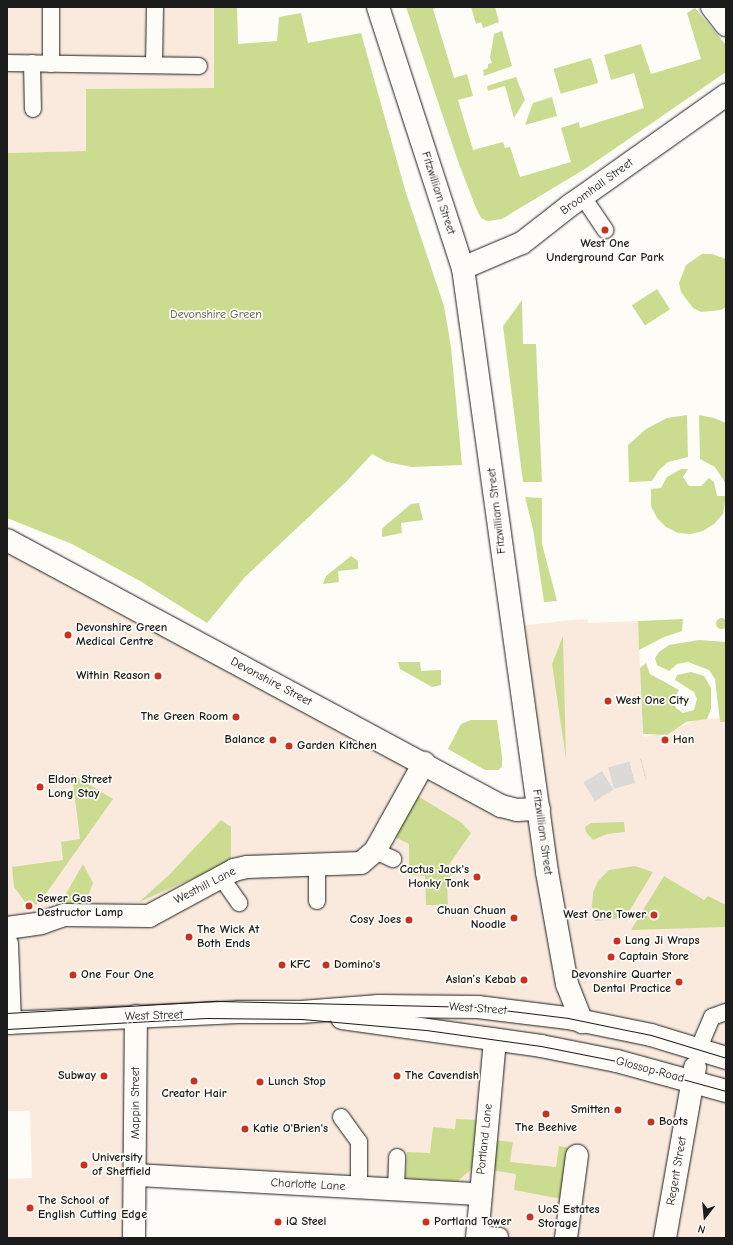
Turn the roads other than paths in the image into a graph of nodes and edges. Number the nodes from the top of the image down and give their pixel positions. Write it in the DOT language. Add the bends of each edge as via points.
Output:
graph roads {
  1 [pos="51,7"];
  2 [pos="155,7"];
  3 [pos="378,7"];
  4 [pos="712,7"];
  5 [pos="726,25"];
  6 [pos="7,63"];
  7 [pos="32,63"];
  8 [pos="51,64"];
  9 [pos="154,65"];
  10 [pos="199,66"];
  11 [pos="726,95"];
  12 [pos="33,109"];
  13 [pos="583,197"];
  14 [pos="605,230"];
  15 [pos="463,268"];
  16 [pos="7,540"];
  17 [pos="424,763"];
  18 [pos="539,809"];
  19 [pos="317,864"];
  20 [pos="221,877"];
  21 [pos="317,901"];
  22 [pos="239,903"];
  23 [pos="7,928"];
  24 [pos="7,944"];
  25 [pos="301,1012"];
  26 [pos="726,1012"];
  27 [pos="136,1016"];
  28 [pos="582,1022"];
  29 [pos="8,1023"];
  30 [pos="495,1040"];
  31 [pos="698,1050"];
  32 [pos="574,1053"];
  33 [pos="726,1058"];
  34 [pos="692,1081"];
  35 [pos="726,1091"];
  36 [pos="341,1117"];
  37 [pos="577,1156"];
  38 [pos="397,1158"];
  39 [pos="136,1175"];
  40 [pos="359,1188"];
  41 [pos="396,1190"];
  42 [pos="480,1194"];
  43 [pos="477,1236"];
  44 [pos="500,1236"];
  45 [pos="134,1238"];
  46 [pos="566,1238"];
  47 [pos="665,1238"];
  1 -- 8 [label="lane"];
  2 -- 9 [label="lane"];
  3 -- 15 [label="street, Fitzwilliam Street"];
  4 -- 5 [label="street"];
  6 -- 7 [label="lane"];
  7 -- 8 [label="lane"];
  7 -- 12 [label="lane"];
  8 -- 9 [label="lane"];
  9 -- 10 [label="lane"];
  11 -- 13 [label="street, Broomhall Street"];
  13 -- 14 [label="lane"];
  13 -- 15 [label="street, Broomhall Street" via="522,243"];
  15 -- 18 [label="street, Fitzwilliam Street"];
  16 -- 17 [label="street, Devonshire Street"];
  17 -- 18 [label="street, Devonshire Street" via="501,806 517,810"];
  17 -- 19 [label="street, Westhill Lane" via="384,855 361,863"];
  18 -- 28 [label="street, Fitzwilliam Street" via="567,984"];
  19 -- 20 [label="street, Westhill Lane" via="247,866"];
  19 -- 21 [label="lane"];
  20 -- 22 [label="lane"];
  20 -- 23 [label="street, Westhill Lane" via="149,916 64,915 41,923"];
  24 -- 29 [label="street"];
  25 -- 27 [label="street, West Street"];
  25 -- 28 [label="street, West Street" via="379,1006 472,1007 527,1012"];
  25 -- 30 [label="street, West Street"];
  26 -- 31 [label="lane" via="712,1017"];
  27 -- 29 [label="street, West Street"];
  27 -- 39 [label="street, Mappin Street"];
  28 -- 31 [label="street" via="651,1035"];
  30 -- 32 [label="street, West Street"];
  30 -- 42 [label="street, Portland Lane"];
  31 -- 33 [label="street"];
  31 -- 34 [label="street, Regent Street"];
  32 -- 34 [label="street, Glossop Road" via="617,1061"];
  34 -- 35 [label="street, Glossop Road"];
  34 -- 47 [label="street, Regent Street"];
  36 -- 40 [label="lane" via="359,1142"];
  37 -- 46 [label="street"];
  38 -- 41 [label="lane"];
  39 -- 40 [label="street, Charlotte Lane"];
  39 -- 45 [label="street, Mappin Street"];
  40 -- 41 [label="street, Charlotte Lane"];
  41 -- 42 [label="street, Charlotte Lane"];
  42 -- 43 [label="street, Portland Lane"];
  43 -- 44 [label="lane"];
}
